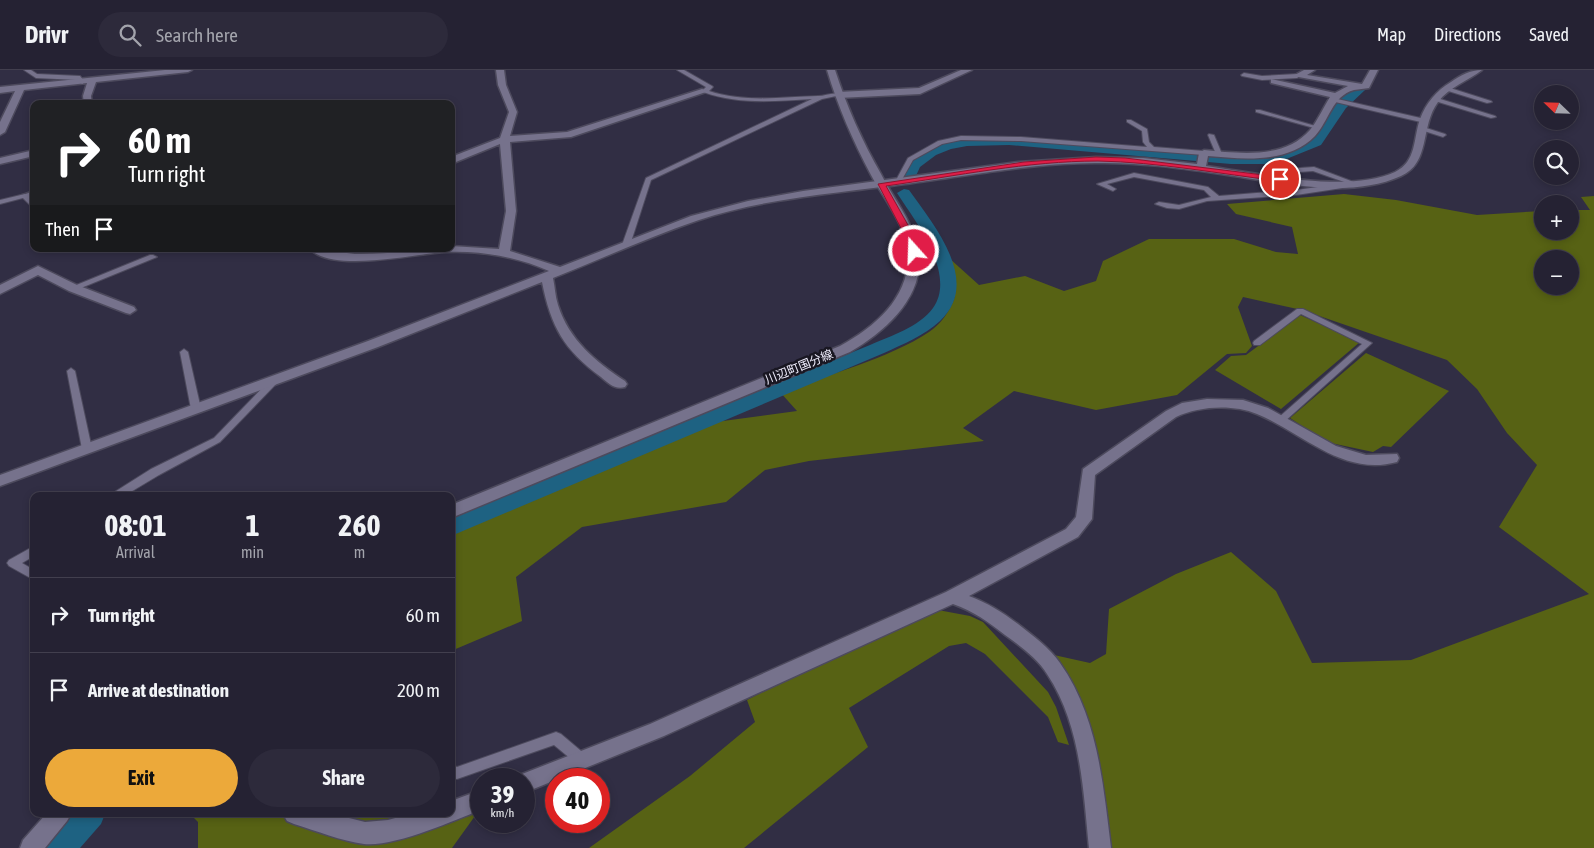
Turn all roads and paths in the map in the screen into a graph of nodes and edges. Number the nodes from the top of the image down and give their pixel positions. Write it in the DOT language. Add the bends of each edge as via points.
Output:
graph roads {
  1 [pos="27,70"];
  2 [pos="188,70"];
  3 [pos="500,70"];
  4 [pos="680,70"];
  5 [pos="831,70"];
  6 [pos="968,70"];
  7 [pos="1311,70"];
  8 [pos="1374,70"];
  9 [pos="1478,70"];
  10 [pos="1244,76"];
  11 [pos="1297,76"];
  12 [pos="92,81"];
  13 [pos="1274,81"];
  14 [pos="82,82"];
  15 [pos="1359,86"];
  16 [pos="20,89"];
  17 [pos="1447,89"];
  18 [pos="0,90"];
  19 [pos="705,91"];
  20 [pos="838,95"];
  21 [pos="821,97"];
  22 [pos="1334,99"];
  23 [pos="88,100"];
  24 [pos="1436,100"];
  25 [pos="1490,102"];
  26 [pos="1258,111"];
  27 [pos="4,113"];
  28 [pos="1493,117"];
  29 [pos="1129,121"];
  30 [pos="1424,125"];
  31 [pos="1316,127"];
  32 [pos="0,132"];
  33 [pos="1211,135"];
  34 [pos="1443,135"];
  35 [pos="505,140"];
  36 [pos="1152,149"];
  37 [pos="30,154"];
  38 [pos="1219,154"];
  39 [pos="1203,159"];
  40 [pos="0,160"];
  41 [pos="455,160"];
  42 [pos="1285,171"];
  43 [pos="898,182"];
  44 [pos="882,184"];
  45 [pos="1354,185"];
  46 [pos="1113,189"];
  47 [pos="29,195"];
  48 [pos="1218,199"];
  49 [pos="0,202"];
  50 [pos="1158,204"];
  51 [pos="626,245"];
  52 [pos="455,250"];
  53 [pos="325,252"];
  54 [pos="417,252"];
  55 [pos="504,253"];
  56 [pos="153,257"];
  57 [pos="559,270"];
  58 [pos="546,276"];
  59 [pos="73,288"];
  60 [pos="0,290"];
  61 [pos="130,310"];
  62 [pos="1257,343"];
  63 [pos="184,352"];
  64 [pos="71,371"];
  65 [pos="274,381"];
  66 [pos="620,384"];
  67 [pos="196,409"];
  68 [pos="1281,420"];
  69 [pos="87,449"];
  70 [pos="1392,458"];
  71 [pos="0,481"];
  72 [pos="123,492"];
  73 [pos="455,510"];
  74 [pos="30,552"];
  75 [pos="30,574"];
  76 [pos="952,596"];
  77 [pos="582,760"];
  78 [pos="455,772"];
  79 [pos="535,779"];
  80 [pos="470,804"];
  81 [pos="455,810"];
  82 [pos="57,817"];
  83 [pos="305,817"];
  84 [pos="434,817"];
  85 [pos="31,848"];
  86 [pos="1100,848"];
  1 -- 14 [label="lane" via="36,76 80,78"];
  2 -- 12 [label="street"];
  3 -- 35 [label="street" via="502,85 513,112 505,127"];
  4 -- 19 [label="lane" via="710,87"];
  5 -- 20 [label="street, 川辺町国分線"];
  6 -- 20 [label="street" via="920,91"];
  7 -- 11 [label="street"];
  8 -- 15 [label="street" via="1366,86"];
  9 -- 17 [label="street" via="1452,83"];
  10 -- 11 [label="lane"];
  11 -- 15 [label="street"];
  12 -- 14 [label="street"];
  12 -- 23 [label="street"];
  13 -- 22 [label="street"];
  14 -- 16 [label="street"];
  15 -- 22 [label="street" via="1351,86"];
  16 -- 18 [label="street"];
  16 -- 27 [label="street"];
  17 -- 24 [label="street"];
  17 -- 25 [label="lane"];
  19 -- 21 [label="lane" via="734,99"];
  19 -- 35 [label="street" via="568,135"];
  20 -- 21 [label="lane"];
  20 -- 44 [label="street, 川辺町国分線" via="854,134"];
  21 -- 51 [label="lane" via="648,179"];
  22 -- 30 [label="lane"];
  22 -- 31 [label="street"];
  24 -- 28 [label="lane"];
  24 -- 30 [label="street" via="1429,108"];
  26 -- 31 [label="lane"];
  27 -- 32 [label="street"];
  29 -- 36 [label="lane" via="1145,130 1146,142"];
  30 -- 34 [label="lane"];
  30 -- 45 [label="street" via="1414,164 1405,172"];
  31 -- 38 [label="street" via="1302,142 1266,156"];
  33 -- 38 [label="lane"];
  35 -- 41 [label="street"];
  35 -- 55 [label="street" via="504,166 511,211"];
  36 -- 39 [label="lane"];
  36 -- 43 [label="lane" via="961,138 940,142 910,159"];
  37 -- 40 [label="street"];
  38 -- 39 [label="street"];
  39 -- 43 [label="street" via="1068,160"];
  39 -- 45 [label="street" via="1312,183"];
  42 -- 45 [label="lane" via="1314,169"];
  43 -- 44 [label="street"];
  44 -- 51 [label="street" via="718,211"];
  44 -- 73 [label="street, 川辺町国分線" via="909,234 914,251 913,269 910,287 903,301 869,334 845,349"];
  45 -- 48 [label="lane" via="1321,191"];
  46 -- 48 [label="lane" via="1100,184 1134,175 1206,188"];
  47 -- 49 [label="lane"];
  48 -- 50 [label="lane" via="1206,199 1174,209"];
  51 -- 57 [label="street"];
  52 -- 55 [label="street"];
  53 -- 54 [label="street" via="337,256 368,257"];
  55 -- 57 [label="street" via="536,259"];
  56 -- 59 [label="lane"];
  57 -- 58 [label="street"];
  58 -- 65 [label="street"];
  58 -- 66 [label="street" via="552,304 575,347 589,364"];
  59 -- 60 [label="street" via="38,270"];
  59 -- 61 [label="street"];
  62 -- 68 [label="lane" via="1300,311 1368,343"];
  63 -- 67 [label="lane"];
  64 -- 69 [label="lane"];
  65 -- 67 [label="street"];
  65 -- 72 [label="lane" via="217,440"];
  67 -- 69 [label="street"];
  68 -- 70 [label="street" via="1331,450 1366,460"];
  68 -- 76 [label="street" via="1243,405 1193,406 1171,414 1088,473 1084,519 1072,533"];
  69 -- 71 [label="street"];
  74 -- 75 [label="lane" via="13,563"];
  76 -- 77 [label="street" via="657,730"];
  76 -- 86 [label="street" via="983,608 1022,637 1053,667 1072,701 1089,756"];
  77 -- 78 [label="lane" via="556,738"];
  77 -- 79 [label="street"];
  80 -- 81 [label="street"];
  82 -- 85 [label="street"];
  83 -- 84 [label="street" via="365,834 388,831"];
}
